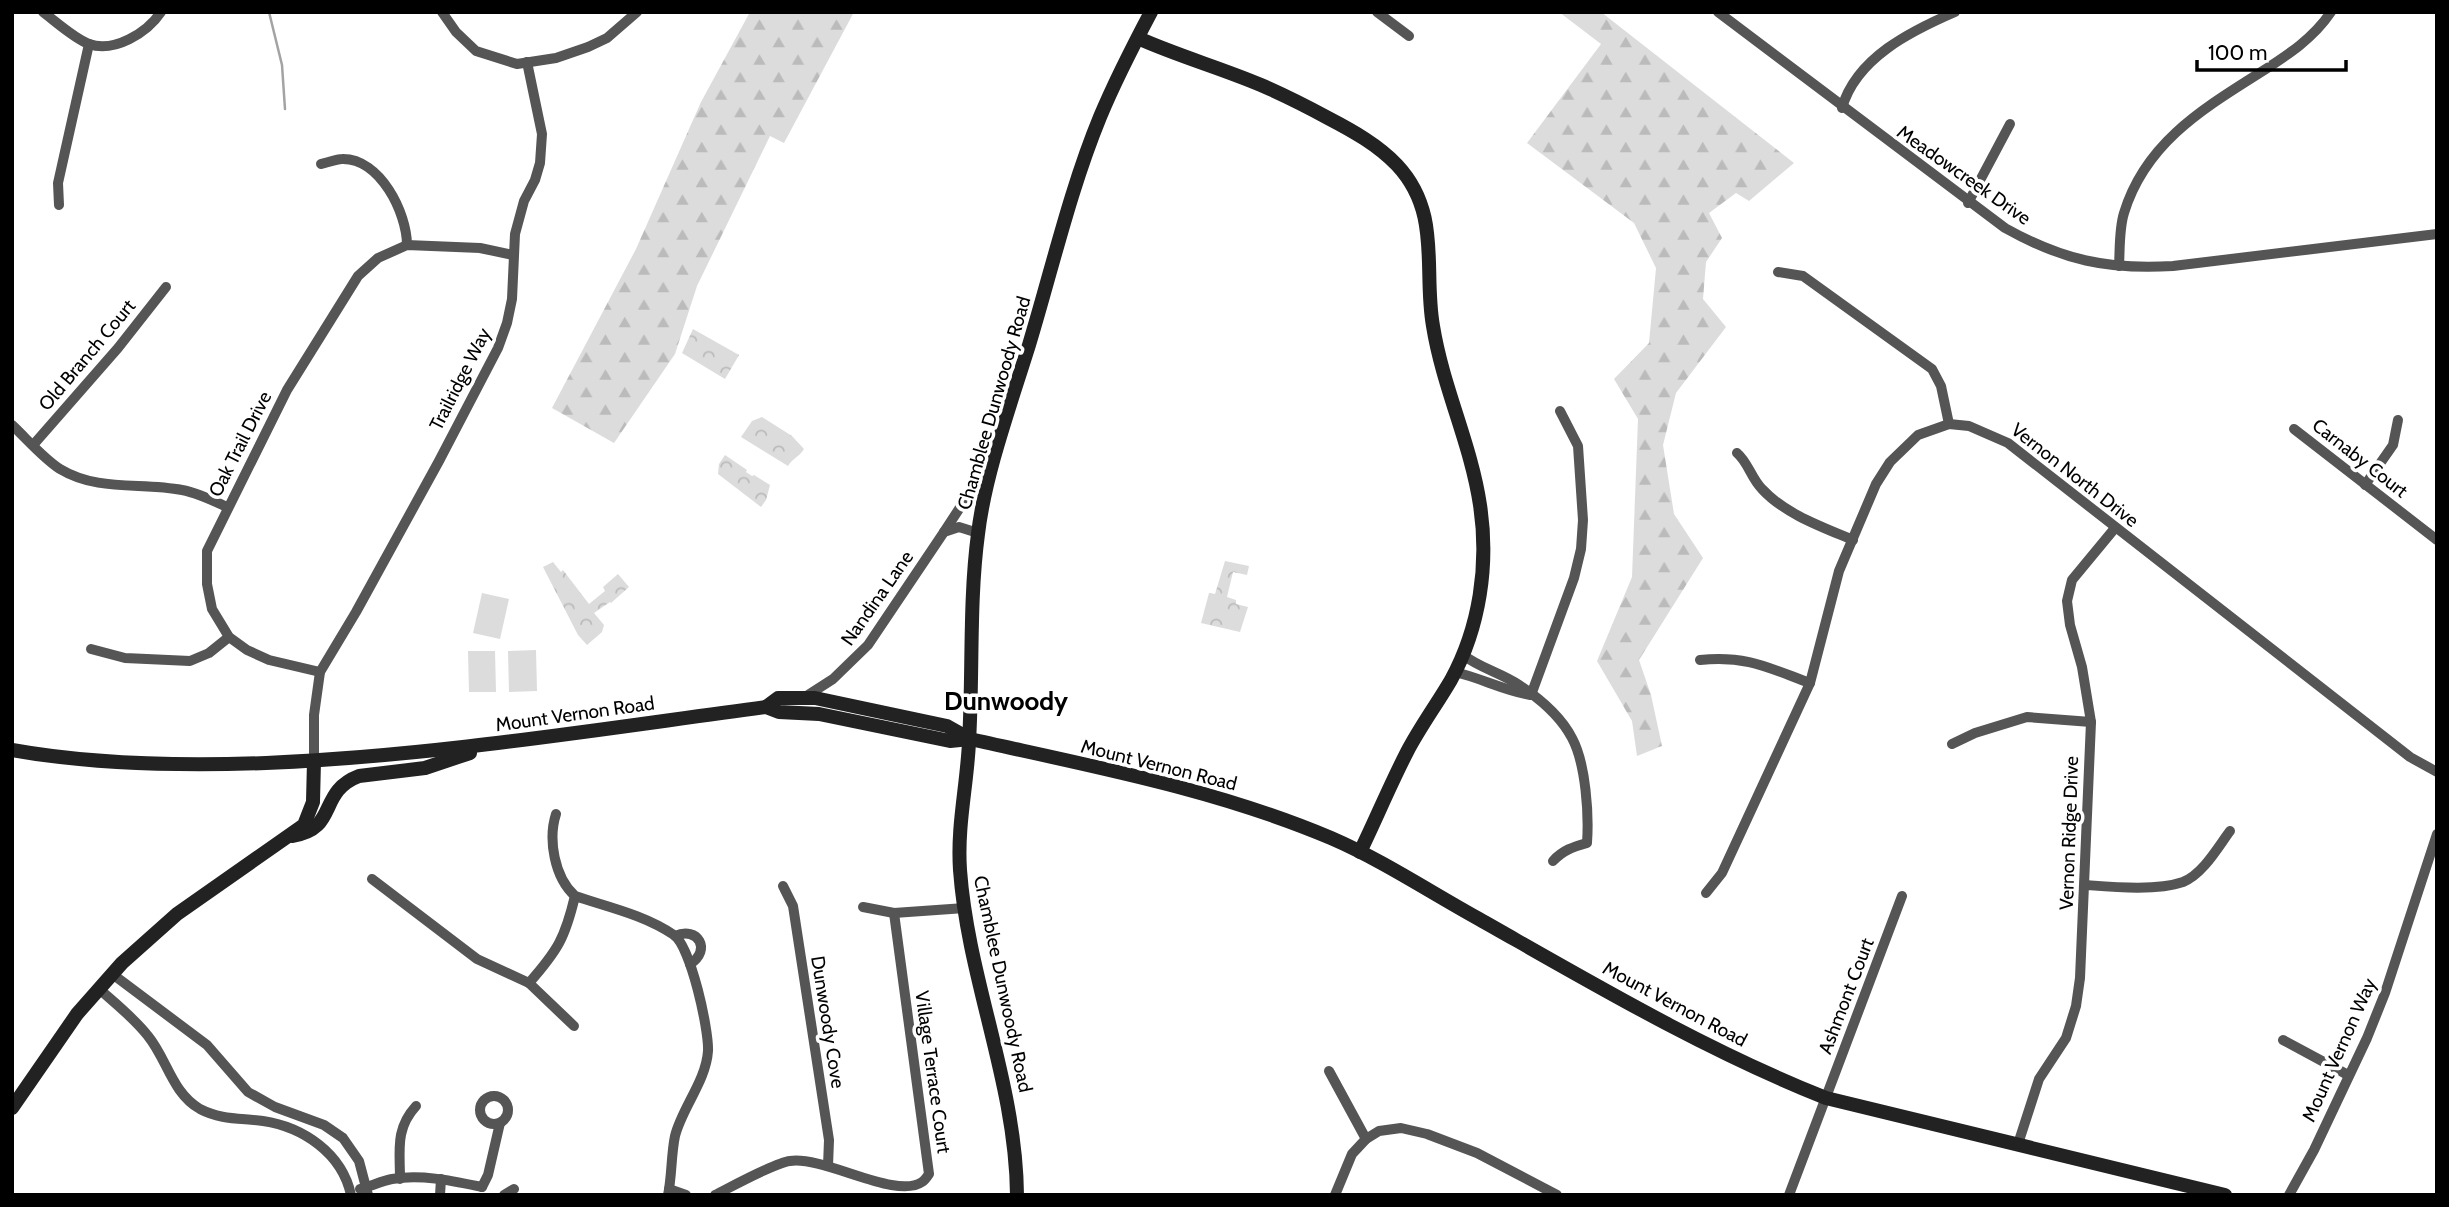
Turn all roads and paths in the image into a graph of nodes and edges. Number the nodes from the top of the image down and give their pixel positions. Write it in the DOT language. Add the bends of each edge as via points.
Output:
graph roads {
  1 [pos="43,12"];
  2 [pos="161,12"];
  3 [pos="442,12"];
  4 [pos="637,12"];
  5 [pos="1151,12"];
  6 [pos="1377,12"];
  7 [pos="1718,12"];
  8 [pos="1955,12"];
  9 [pos="2331,12"];
  10 [pos="1409,36"];
  11 [pos="1138,38"];
  12 [pos="89,44"];
  13 [pos="527,62"];
  14 [pos="1842,108"];
  15 [pos="2010,124"];
  16 [pos="321,164"];
  17 [pos="1968,203"];
  18 [pos="60,205"];
  19 [pos="2437,234"];
  20 [pos="407,245"];
  21 [pos="513,255"];
  22 [pos="2119,266"];
  23 [pos="1778,272"];
  24 [pos="166,287"];
  25 [pos="1560,411"];
  26 [pos="2398,420"];
  27 [pos="1949,424"];
  28 [pos="12,425"];
  29 [pos="2294,429"];
  30 [pos="34,444"];
  31 [pos="998,449"];
  32 [pos="1737,453"];
  33 [pos="2365,485"];
  34 [pos="227,508"];
  35 [pos="2115,528"];
  36 [pos="944,532"];
  37 [pos="978,533"];
  38 [pos="1853,540"];
  39 [pos="2437,540"];
  40 [pos="229,637"];
  41 [pos="91,649"];
  42 [pos="1463,655"];
  43 [pos="1700,660"];
  44 [pos="1455,671"];
  45 [pos="320,672"];
  46 [pos="833,680"];
  47 [pos="1810,683"];
  48 [pos="1531,695"];
  49 [pos="805,697"];
  50 [pos="843,703"];
  51 [pos="766,707"];
  52 [pos="2091,722"];
  53 [pos="970,738"];
  54 [pos="1952,744"];
  55 [pos="484,746"];
  56 [pos="12,750"];
  57 [pos="314,761"];
  58 [pos="2437,772"];
  59 [pos="556,814"];
  60 [pos="2231,831"];
  61 [pos="2437,834"];
  62 [pos="290,836"];
  63 [pos="1360,852"];
  64 [pos="1553,861"];
  65 [pos="372,879"];
  66 [pos="2085,885"];
  67 [pos="783,886"];
  68 [pos="1706,893"];
  69 [pos="575,895"];
  70 [pos="1902,896"];
  71 [pos="863,907"];
  72 [pos="965,908"];
  73 [pos="894,913"];
  74 [pos="675,936"];
  75 [pos="690,964"];
  76 [pos="111,973"];
  77 [pos="530,982"];
  78 [pos="98,988"];
  79 [pos="574,1026"];
  80 [pos="2283,1040"];
  81 [pos="1329,1070"];
  82 [pos="2348,1075"];
  83 [pos="1824,1104"];
  84 [pos="416,1106"];
  85 [pos="12,1108"];
  86 [pos="500,1124"];
  87 [pos="1366,1139"];
  88 [pos="2018,1144"];
  89 [pos="828,1166"];
  90 [pos="400,1179"];
  91 [pos="441,1179"];
  92 [pos="514,1189"];
  93 [pos="367,1191"];
  94 [pos="484,1191"];
  95 [pos="668,1192"];
  96 [pos="351,1193"];
  97 [pos="440,1195"];
  98 [pos="503,1195"];
  99 [pos="686,1195"];
  100 [pos="715,1195"];
  101 [pos="1017,1195"];
  102 [pos="1335,1195"];
  103 [pos="1557,1195"];
  104 [pos="1789,1195"];
  105 [pos="2225,1195"];
  106 [pos="2289,1195"];
  1 -- 12 [label="street"];
  2 -- 12 [label="street" via="129,40"];
  3 -- 13 [label="street" via="476,51 517,64"];
  4 -- 13 [label="street" via="607,38 588,47"];
  5 -- 11 [label="main road, Chamblee Dunwoody Road"];
  6 -- 10 [label="street"];
  7 -- 14 [label="street, Meadowcreek Drive"];
  8 -- 14 [label="street" via="1909,33 1874,60"];
  9 -- 22 [label="street" via="2318,31 2292,52 2207,106 2159,148 2124,213"];
  11 -- 31 [label="main road, Chamblee Dunwoody Road" via="1101,113 1082,168"];
  11 -- 42 [label="main road" via="1261,85 1328,117 1383,152 1410,181 1430,241 1432,321 1438,355 1480,505 1482,582"];
  12 -- 18 [label="street" via="58,183"];
  13 -- 21 [label="street, Trailridge Way" via="542,134 540,163 518,220"];
  14 -- 17 [label="street, Meadowcreek Drive"];
  15 -- 17 [label="street"];
  16 -- 20 [label="street" via="344,158 377,175 399,207"];
  17 -- 22 [label="street, Meadowcreek Drive" via="2039,247 2078,260"];
  19 -- 22 [label="street, Meadowcreek Drive" via="2174,267"];
  20 -- 21 [label="street, Oak Trail Drive" via="480,248"];
  20 -- 34 [label="street, Oak Trail Drive" via="378,258 358,276 287,390"];
  21 -- 45 [label="street, Trailridge Way" via="512,299 498,348"];
  23 -- 27 [label="street" via="1803,276 1932,369 1941,386"];
  24 -- 30 [label="street, Old Branch Court"];
  25 -- 48 [label="street" via="1578,446 1581,549"];
  26 -- 33 [label="street" via="2392,445"];
  27 -- 35 [label="street, Vernon North Drive" via="1969,426 2008,443"];
  27 -- 38 [label="street" via="1918,435 1890,462"];
  28 -- 30 [label="street"];
  29 -- 33 [label="street, Carnaby Court"];
  30 -- 34 [label="street" via="59,468 80,478 108,485 180,489"];
  31 -- 36 [label="street, Nandina Lane"];
  31 -- 37 [label="main road, Chamblee Dunwoody Road"];
  32 -- 38 [label="street" via="1763,492 1799,516"];
  33 -- 39 [label="street, Carnaby Court"];
  34 -- 40 [label="street, Oak Trail Drive" via="206,551 212,609"];
  35 -- 52 [label="street, Vernon Ridge Drive" via="2072,580 2067,601"];
  35 -- 58 [label="street, Vernon North Drive" via="2410,757"];
  36 -- 37 [label="street" via="959,527"];
  36 -- 46 [label="street, Nandina Lane" via="868,645"];
  37 -- 53 [label="main road, Chamblee Dunwoody Road"];
  38 -- 47 [label="street" via="1839,571"];
  40 -- 41 [label="street" via="190,661 125,658"];
  40 -- 45 [label="street, Oak Trail Drive" via="269,660"];
  42 -- 44 [label="main road"];
  42 -- 48 [label="street"];
  43 -- 47 [label="street" via="1747,660"];
  44 -- 48 [label="street"];
  44 -- 63 [label="main road" via="1407,752"];
  45 -- 57 [label="street"];
  46 -- 49 [label="street, Nandina Lane"];
  46 -- 50 [label="street"];
  47 -- 68 [label="street" via="1722,873"];
  48 -- 64 [label="street" via="1559,718 1573,740 1589,816 1587,843 1571,847"];
  49 -- 50 [label="main road"];
  49 -- 51 [label="main road" via="778,698"];
  50 -- 53 [label="main road" via="947,726"];
  51 -- 53 [label="main road, Mount Vernon Road" via="950,741"];
  51 -- 55 [label="main road, Mount Vernon Road"];
  52 -- 54 [label="street" via="2027,717"];
  52 -- 66 [label="street, Vernon Ridge Drive"];
  53 -- 63 [label="main road, Mount Vernon Road" via="1228,801"];
  53 -- 72 [label="main road, Chamblee Dunwoody Road" via="958,835"];
  55 -- 57 [label="main road, Mount Vernon Road"];
  55 -- 62 [label="main road" via="425,768 352,779 335,793 316,828"];
  56 -- 57 [label="main road, Mount Vernon Road" via="167,764"];
  57 -- 62 [label="main road" via="312,808 304,825"];
  59 -- 69 [label="street" via="551,846 567,888"];
  60 -- 66 [label="street" via="2204,865 2184,881 2155,887"];
  61 -- 82 [label="street, Mount Vernon Way" via="2385,993"];
  62 -- 76 [label="main road" via="177,914"];
  63 -- 83 [label="main road, Mount Vernon Road" via="1674,1028"];
  65 -- 77 [label="street" via="477,959"];
  66 -- 88 [label="street, Vernon Ridge Drive" via="2077,1006 2066,1038 2039,1079"];
  67 -- 89 [label="street, Dunwoody Cove" via="793,906 829,1140"];
  69 -- 74 [label="street" via="639,917"];
  69 -- 77 [label="street" via="564,937"];
  70 -- 83 [label="street, Ashmont Court"];
  71 -- 73 [label="street"];
  72 -- 73 [label="street"];
  72 -- 101 [label="main road, Chamblee Dunwoody Road" via="1003,1074"];
  73 -- 89 [label="street, Village Terrace Court" via="929,1174 921,1183 908,1186 880,1184"];
  74 -- 75 [label="street" via="684,945"];
  74 -- 75 [label="street" via="692,933 698,939 700,956"];
  75 -- 95 [label="street" via="708,1051 675,1135"];
  76 -- 78 [label="main road"];
  76 -- 93 [label="street" via="207,1045 248,1092 334,1131 355,1154"];
  77 -- 79 [label="street"];
  78 -- 85 [label="main road"];
  78 -- 96 [label="street" via="148,1036 175,1084 194,1105 219,1116 268,1122 309,1137 332,1155"];
  80 -- 82 [label="street"];
  81 -- 87 [label="street"];
  82 -- 106 [label="street, Mount Vernon Way"];
  83 -- 88 [label="main road, Mount Vernon Road"];
  83 -- 104 [label="street, Ashmont Court"];
  84 -- 90 [label="street" via="399,1137"];
  86 -- 94 [label="street"];
  87 -- 102 [label="street" via="1352,1154"];
  87 -- 103 [label="street" via="1379,1131 1401,1128 1427,1134 1477,1153"];
  88 -- 105 [label="main road, Mount Vernon Road"];
  89 -- 100 [label="street, Village Terrace Court" via="788,1161"];
  90 -- 91 [label="street"];
  90 -- 93 [label="street"];
  91 -- 94 [label="street"];
  91 -- 97 [label="street"];
  92 -- 98 [label="street"];
  93 -- 96 [label="street"];
  95 -- 99 [label="street"];
}
